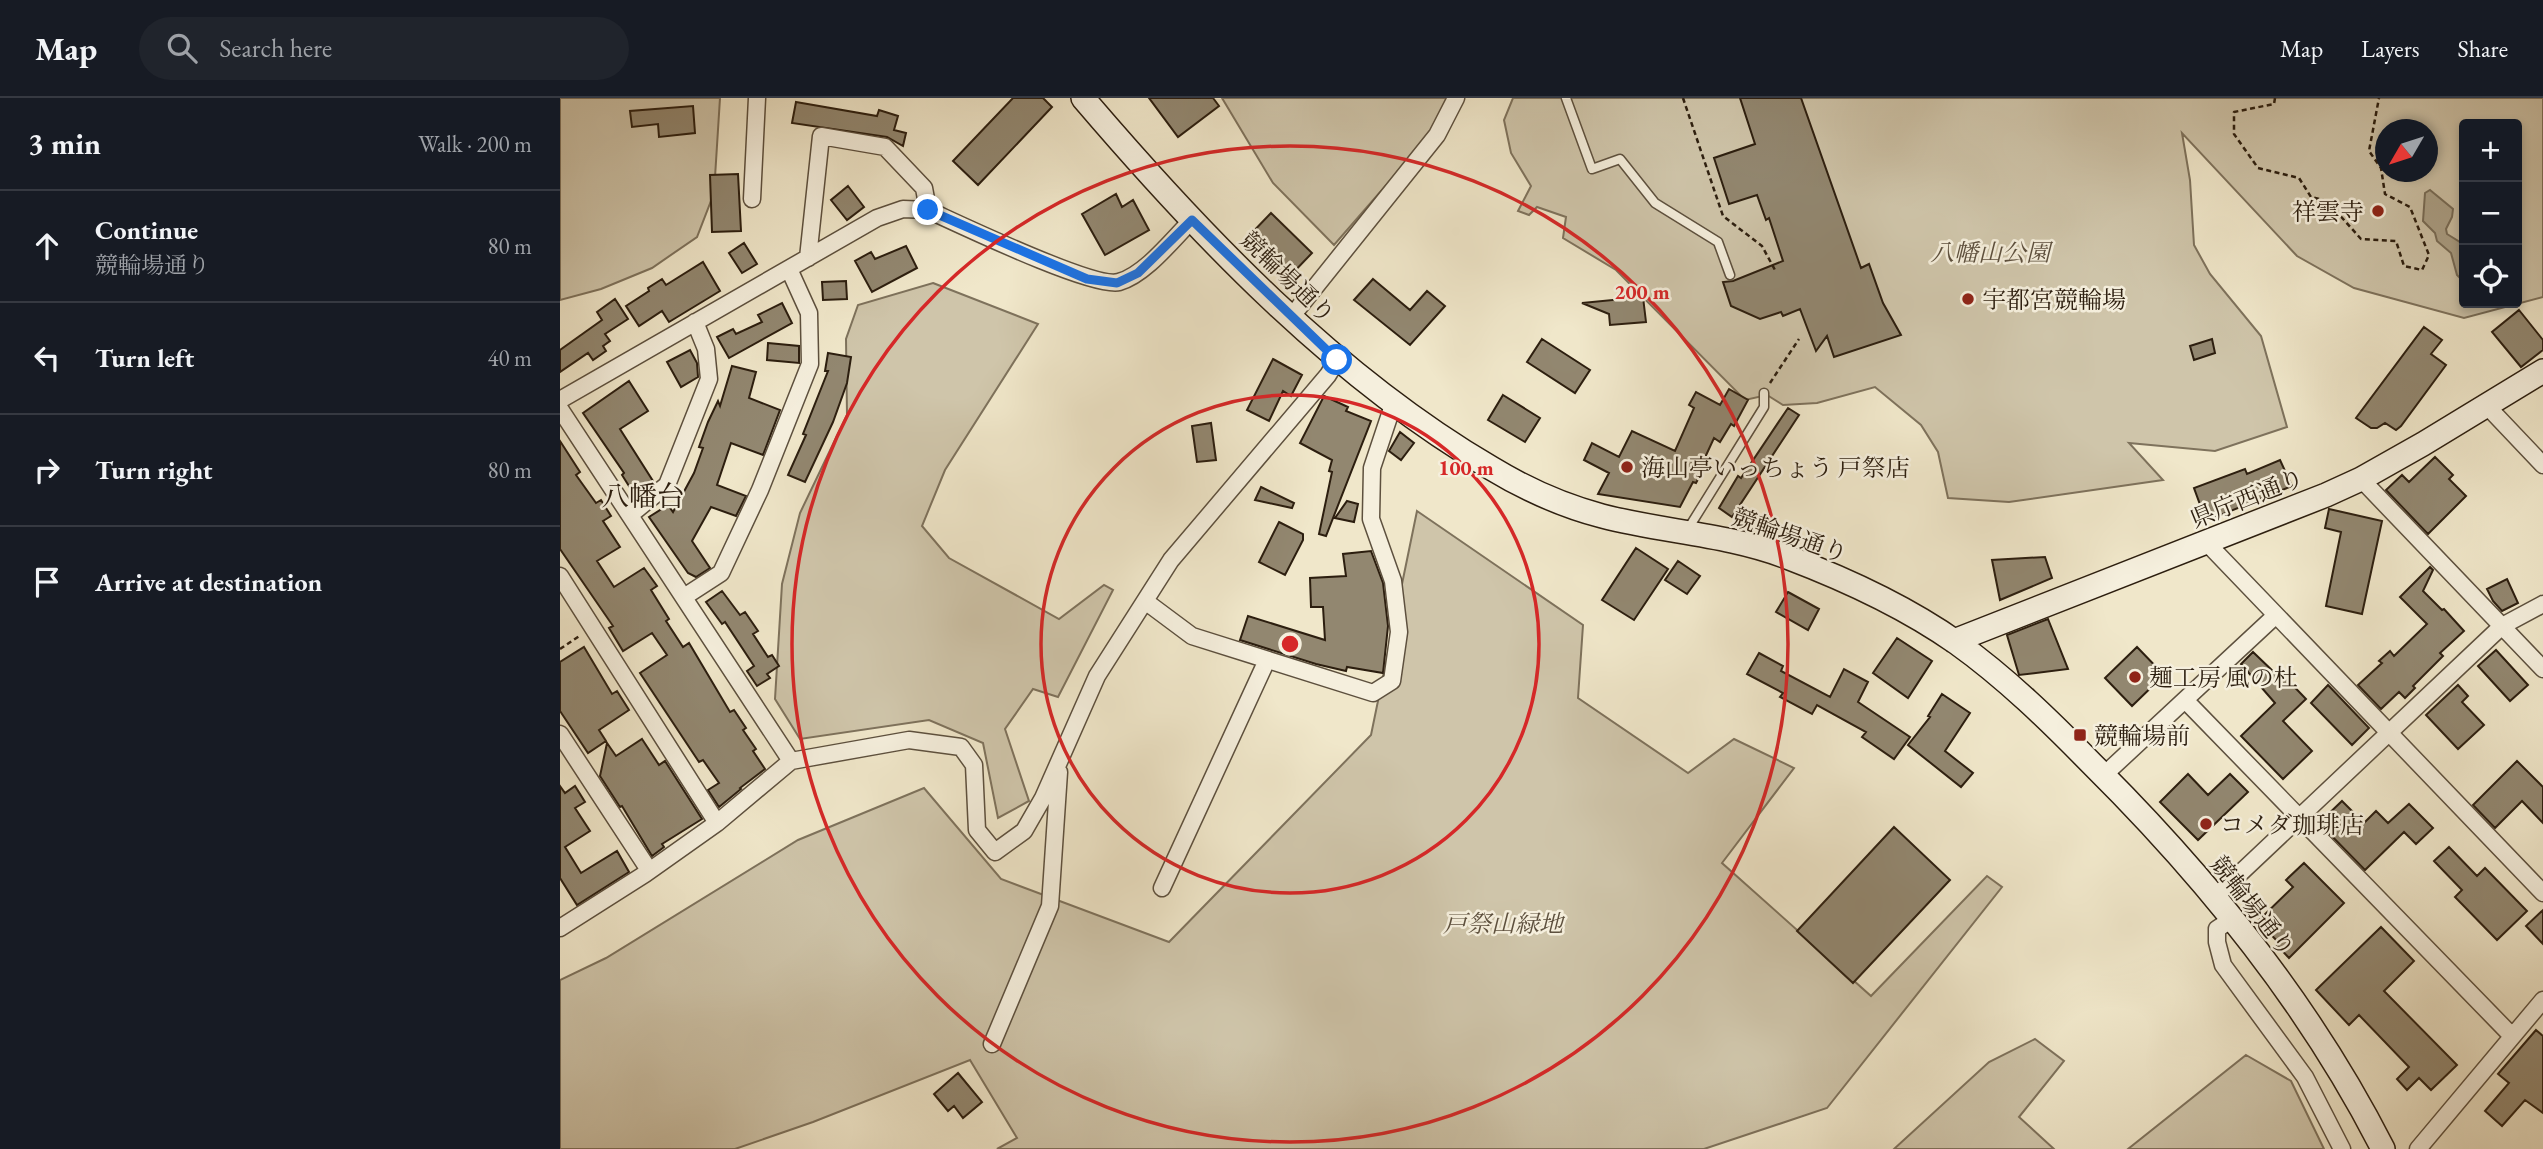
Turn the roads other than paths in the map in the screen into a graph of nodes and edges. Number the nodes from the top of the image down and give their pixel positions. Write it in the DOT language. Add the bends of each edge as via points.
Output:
graph roads {
  1 [pos="757,98"];
  2 [pos="1083,98"];
  3 [pos="1456,98"];
  4 [pos="1566,98"];
  5 [pos="752,199"];
  6 [pos="928,210"];
  7 [pos="1192,220"];
  8 [pos="808,258"];
  9 [pos="789,269"];
  10 [pos="1730,275"];
  11 [pos="1292,316"];
  12 [pos="695,323"];
  13 [pos="1337,360"];
  14 [pos="2543,371"];
  15 [pos="1764,393"];
  16 [pos="560,400"];
  17 [pos="1394,402"];
  18 [pos="2487,406"];
  19 [pos="560,410"];
  20 [pos="2543,465"];
  21 [pos="2361,478"];
  22 [pos="629,515"];
  23 [pos="1686,532"];
  24 [pos="2206,542"];
  25 [pos="560,576"];
  26 [pos="684,597"];
  27 [pos="1144,601"];
  28 [pos="2543,604"];
  29 [pos="2275,616"];
  30 [pos="2502,626"];
  31 [pos="1954,641"];
  32 [pos="1268,660"];
  33 [pos="2543,669"];
  34 [pos="2185,700"];
  35 [pos="560,734"];
  36 [pos="2389,734"];
  37 [pos="1061,755"];
  38 [pos="791,761"];
  39 [pos="2104,775"];
  40 [pos="2300,819"];
  41 [pos="717,823"];
  42 [pos="649,870"];
  43 [pos="1162,888"];
  44 [pos="2543,894"];
  45 [pos="2215,897"];
  46 [pos="2232,919"];
  47 [pos="563,921"];
  48 [pos="2543,1000"];
  49 [pos="2512,1036"];
  50 [pos="992,1044"];
  51 [pos="2342,1149"];
  52 [pos="2383,1149"];
  53 [pos="2418,1149"];
  1 -- 5 [label="street"];
  2 -- 7 [label="street, 競輪場通り"];
  3 -- 11 [label="street" via="1437,135"];
  4 -- 10 [label="lane" via="1592,169 1620,159 1655,203 1718,242"];
  6 -- 7 [label="street" via="1087,279 1117,283 1138,273"];
  6 -- 8 [label="street" via="903,209 877,218"];
  6 -- 8 [label="street" via="925,188 885,147 821,136"];
  7 -- 11 [label="street, 競輪場通り"];
  8 -- 9 [label="street"];
  9 -- 12 [label="street"];
  9 -- 26 [label="street" via="808,313 810,364 760,491 721,573"];
  11 -- 13 [label="street, 競輪場通り"];
  12 -- 16 [label="street"];
  12 -- 22 [label="street" via="706,349 709,379 667,485"];
  13 -- 17 [label="street, 競輪場通り"];
  13 -- 27 [label="street" via="1171,560"];
  14 -- 18 [label="street, 県庁西通り"];
  15 -- 23 [label="lane" via="1764,407"];
  17 -- 23 [label="street, 競輪場通り" via="1527,488 1599,515"];
  17 -- 32 [label="street" via="1372,468 1371,519 1393,581 1399,632 1392,681 1373,693"];
  18 -- 20 [label="street"];
  18 -- 21 [label="street, 県庁西通り"];
  19 -- 22 [label="street"];
  21 -- 24 [label="street, 県庁西通り"];
  21 -- 30 [label="street"];
  22 -- 26 [label="street"];
  23 -- 31 [label="street, 競輪場通り" via="1786,557 1869,592"];
  24 -- 29 [label="street"];
  24 -- 31 [label="street, 県庁西通り"];
  25 -- 41 [label="street"];
  26 -- 38 [label="street"];
  27 -- 32 [label="street" via="1192,636"];
  27 -- 37 [label="street" via="1097,676"];
  28 -- 30 [label="street"];
  29 -- 34 [label="street"];
  29 -- 36 [label="street"];
  30 -- 33 [label="street"];
  30 -- 36 [label="street"];
  31 -- 39 [label="street, 競輪場通り" via="2035,708"];
  32 -- 43 [label="street"];
  34 -- 39 [label="street"];
  34 -- 40 [label="street"];
  35 -- 42 [label="street"];
  36 -- 40 [label="street"];
  36 -- 44 [label="street"];
  37 -- 38 [label="street" via="1024,831 995,852 977,831 974,765 961,747 909,740"];
  37 -- 50 [label="street" via="1050,906"];
  38 -- 41 [label="street"];
  39 -- 45 [label="street, 競輪場通り"];
  40 -- 45 [label="street"];
  40 -- 49 [label="street"];
  41 -- 42 [label="street"];
  42 -- 47 [label="street"];
  45 -- 46 [label="street, 競輪場通り"];
  46 -- 51 [label="street" via="2217,929 2223,965 2305,1077"];
  46 -- 52 [label="street, 競輪場通り" via="2319,1038"];
  48 -- 49 [label="street"];
  49 -- 53 [label="street"];
}
